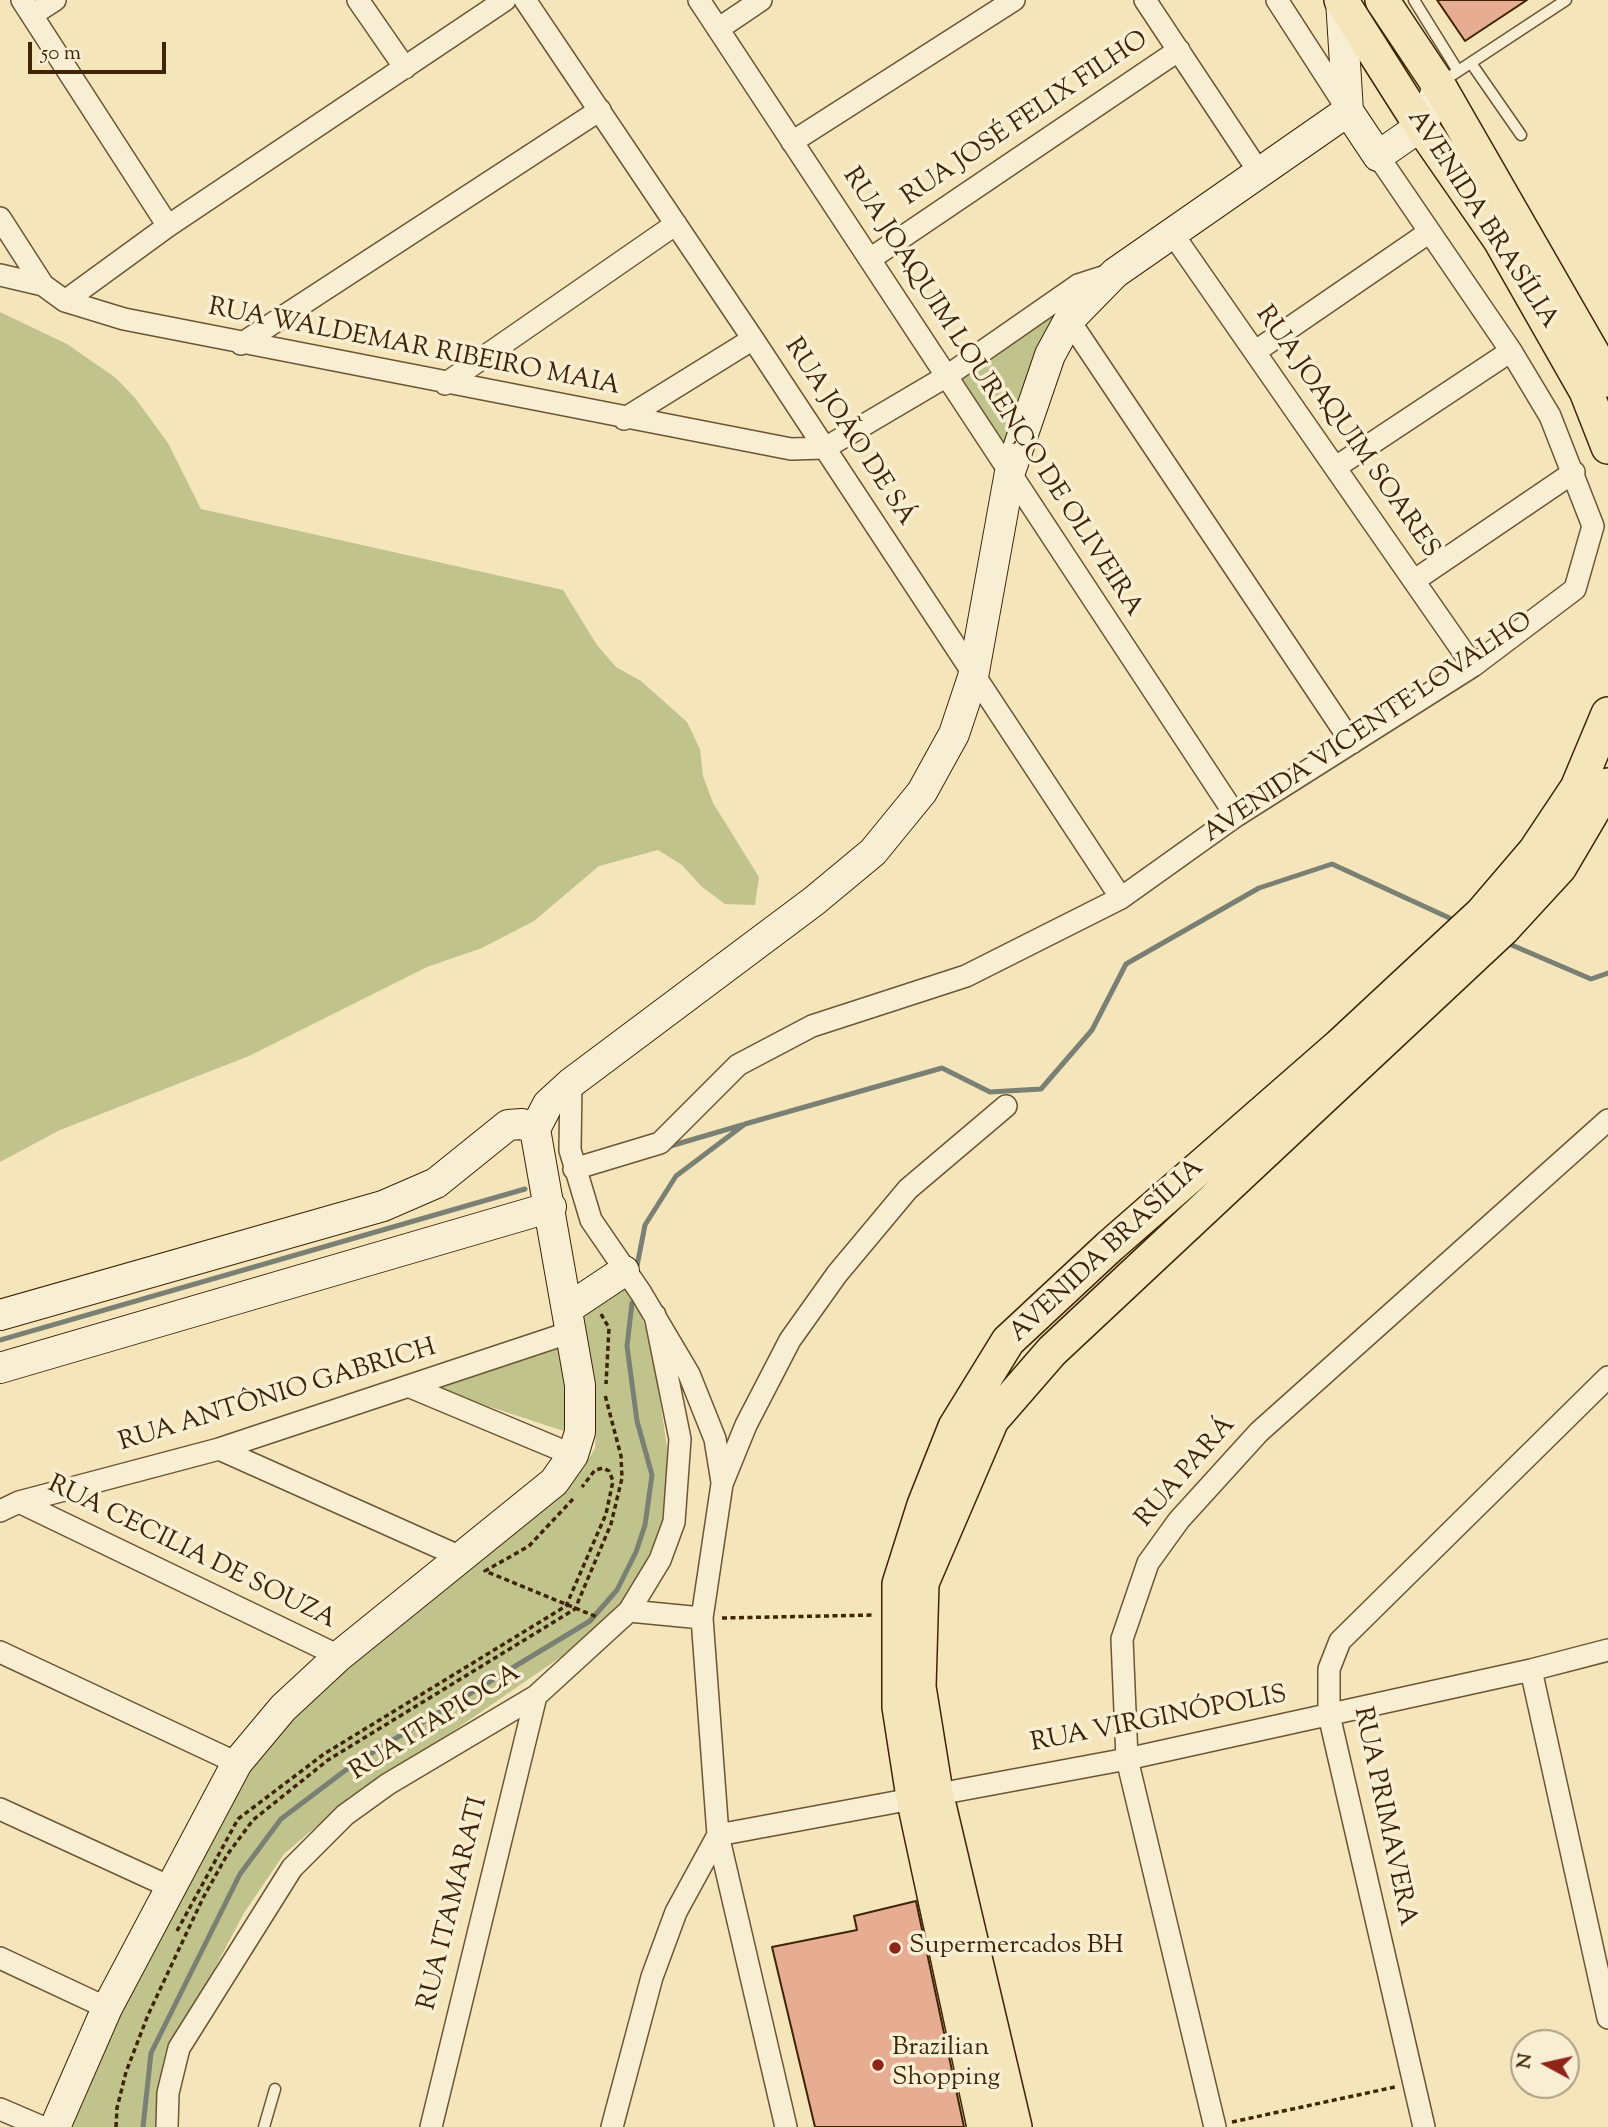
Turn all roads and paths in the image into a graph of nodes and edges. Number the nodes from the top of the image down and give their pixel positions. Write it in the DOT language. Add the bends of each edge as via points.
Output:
graph roads {
  1 [pos="55,0"];
  2 [pos="358,0"];
  3 [pos="505,0"];
  4 [pos="525,0"];
  5 [pos="699,0"];
  6 [pos="761,0"];
  7 [pos="1014,0"];
  8 [pos="1145,0"];
  9 [pos="1277,0"];
  10 [pos="1341,0"];
  11 [pos="1382,0"];
  12 [pos="1414,0"];
  13 [pos="1566,0"];
  14 [pos="27,7"];
  15 [pos="718,29"];
  16 [pos="1179,50"];
  17 [pos="1472,62"];
  18 [pos="405,68"];
  19 [pos="1448,78"];
  20 [pos="600,110"];
  21 [pos="1348,111"];
  22 [pos="1421,126"];
  23 [pos="1521,135"];
  24 [pos="792,142"];
  25 [pos="1378,156"];
  26 [pos="1259,172"];
  27 [pos="0,218"];
  28 [pos="676,224"];
  29 [pos="168,226"];
  30 [pos="1172,233"];
  31 [pos="1428,233"];
  32 [pos="870,259"];
  33 [pos="1115,273"];
  34 [pos="0,275"];
  35 [pos="43,285"];
  36 [pos="65,300"];
  37 [pos="1069,320"];
  38 [pos="753,339"];
  39 [pos="241,344"];
  40 [pos="1256,351"];
  41 [pos="1511,351"];
  42 [pos="947,376"];
  43 [pos="1608,380"];
  44 [pos="445,384"];
  45 [pos="624,419"];
  46 [pos="1608,447"];
  47 [pos="825,449"];
  48 [pos="1336,467"];
  49 [pos="1010,472"];
  50 [pos="1574,472"];
  51 [pos="1415,580"];
  52 [pos="1474,666"];
  53 [pos="972,677"];
  54 [pos="1608,714"];
  55 [pos="1352,743"];
  56 [pos="1608,785"];
  57 [pos="1236,816"];
  58 [pos="1547,859"];
  59 [pos="1121,898"];
  60 [pos="1348,1055"];
  61 [pos="571,1083"];
  62 [pos="1006,1106"];
  63 [pos="1608,1120"];
  64 [pos="535,1129"];
  65 [pos="572,1159"];
  66 [pos="551,1208"];
  67 [pos="624,1270"];
  68 [pos="0,1315"];
  69 [pos="654,1315"];
  70 [pos="578,1318"];
  71 [pos="0,1368"];
  72 [pos="1608,1377"];
  73 [pos="600,1378"];
  74 [pos="408,1386"];
  75 [pos="601,1413"];
  76 [pos="219,1449"];
  77 [pos="583,1459"];
  78 [pos="722,1484"];
  79 [pos="573,1487"];
  80 [pos="10,1507"];
  81 [pos="463,1559"];
  82 [pos="566,1606"];
  83 [pos="575,1609"];
  84 [pos="629,1611"];
  85 [pos="899,1614"];
  86 [pos="591,1615"];
  87 [pos="702,1618"];
  88 [pos="1608,1650"];
  89 [pos="0,1652"];
  90 [pos="339,1656"];
  91 [pos="1531,1671"];
  92 [pos="536,1696"];
  93 [pos="1329,1714"];
  94 [pos="1127,1759"];
  95 [pos="237,1763"];
  96 [pos="924,1795"];
  97 [pos="0,1809"];
  98 [pos="718,1835"];
  99 [pos="170,1887"];
  100 [pos="174,1937"];
  101 [pos="0,1958"];
  102 [pos="107,2008"];
  103 [pos="1608,2018"];
  104 [pos="1414,2083"];
  105 [pos="275,2089"];
  106 [pos="0,2109"];
  107 [pos="1215,2126"];
  108 [pos="42,2127"];
  109 [pos="55,2127"];
  110 [pos="116,2127"];
  111 [pos="167,2127"];
  112 [pos="264,2127"];
  113 [pos="430,2127"];
  114 [pos="612,2127"];
  115 [pos="786,2127"];
  116 [pos="984,2127"];
  117 [pos="1016,2127"];
  118 [pos="1424,2127"];
  1 -- 14 [label="street"];
  2 -- 18 [label="street"];
  3 -- 18 [label="street"];
  4 -- 20 [label="street, RUA JOÃO DE SÁ"];
  5 -- 15 [label="street, RUA JOAQUIM LOURENÇO DE OLIVEIRA"];
  6 -- 15 [label="street"];
  7 -- 24 [label="street"];
  8 -- 16 [label="street"];
  9 -- 21 [label="street, AVENIDA VICENTE LOVALHO"];
  10 -- 21 [label="street"];
  10 -- 22 [label="main road, AVENIDA BRASÍLIA"];
  11 -- 19 [label="main road, AVENIDA BRASÍLIA"];
  12 -- 19 [label="lane"];
  13 -- 17 [label="lane"];
  14 -- 29 [label="street"];
  15 -- 24 [label="street, RUA JOAQUIM LOURENÇO DE OLIVEIRA"];
  16 -- 26 [label="street"];
  16 -- 32 [label="street, RUA JOSÉ FELIX FILHO"];
  17 -- 19 [label="lane"];
  17 -- 23 [label="lane"];
  18 -- 29 [label="street"];
  19 -- 22 [label="street"];
  19 -- 43 [label="main road, AVENIDA BRASÍLIA"];
  20 -- 28 [label="street, RUA JOÃO DE SÁ"];
  20 -- 39 [label="street"];
  21 -- 25 [label="street, AVENIDA VICENTE LOVALHO"];
  21 -- 26 [label="street"];
  22 -- 25 [label="street"];
  22 -- 46 [label="main road, AVENIDA BRASÍLIA" via="1500,240 1586,391"];
  24 -- 32 [label="street, RUA JOAQUIM LOURENÇO DE OLIVEIRA"];
  25 -- 31 [label="street, AVENIDA VICENTE LOVALHO"];
  26 -- 30 [label="street"];
  27 -- 35 [label="street"];
  28 -- 38 [label="street, RUA JOÃO DE SÁ"];
  28 -- 44 [label="street"];
  29 -- 36 [label="street"];
  30 -- 33 [label="street"];
  30 -- 40 [label="street, RUA JOAQUIM SOARES"];
  31 -- 40 [label="street"];
  31 -- 41 [label="street, AVENIDA VICENTE LOVALHO"];
  32 -- 42 [label="street, RUA JOAQUIM LOURENÇO DE OLIVEIRA"];
  33 -- 37 [label="street"];
  33 -- 42 [label="street" via="1078,285"];
  34 -- 35 [label="street, RUA WALDEMAR RIBEIRO MAIA"];
  35 -- 36 [label="street, RUA WALDEMAR RIBEIRO MAIA"];
  36 -- 39 [label="street, RUA WALDEMAR RIBEIRO MAIA" via="124,319"];
  37 -- 49 [label="street" via="1050,355"];
  37 -- 55 [label="street"];
  38 -- 45 [label="street"];
  38 -- 47 [label="street, RUA JOÃO DE SÁ"];
  39 -- 44 [label="street, RUA WALDEMAR RIBEIRO MAIA"];
  40 -- 48 [label="street, RUA JOAQUIM SOARES"];
  41 -- 48 [label="street"];
  41 -- 50 [label="street, AVENIDA VICENTE LOVALHO" via="1550,416"];
  42 -- 47 [label="street"];
  42 -- 49 [label="street, RUA JOAQUIM LOURENÇO DE OLIVEIRA"];
  44 -- 45 [label="street, RUA WALDEMAR RIBEIRO MAIA"];
  45 -- 47 [label="street, RUA WALDEMAR RIBEIRO MAIA" via="791,449"];
  47 -- 53 [label="street, RUA JOÃO DE SÁ"];
  48 -- 51 [label="street, RUA JOAQUIM SOARES"];
  49 -- 53 [label="street"];
  49 -- 57 [label="street, RUA JOAQUIM LOURENÇO DE OLIVEIRA"];
  50 -- 51 [label="street"];
  50 -- 52 [label="street, AVENIDA VICENTE LOVALHO" via="1593,526 1575,589"];
  51 -- 52 [label="street, RUA JOAQUIM SOARES"];
  52 -- 55 [label="street, AVENIDA VICENTE LOVALHO"];
  53 -- 59 [label="street, RUA JOÃO DE SÁ"];
  53 -- 61 [label="street" via="954,734 922,792 873,852"];
  54 -- 58 [label="main road, AVENIDA BRASÍLIA"];
  55 -- 57 [label="street, AVENIDA VICENTE LOVALHO"];
  56 -- 58 [label="main road, AVENIDA BRASÍLIA"];
  57 -- 59 [label="street, AVENIDA VICENTE LOVALHO"];
  58 -- 60 [label="main road, AVENIDA BRASÍLIA" via="1482,913"];
  59 -- 65 [label="street, AVENIDA VICENTE LOVALHO" via="966,976 812,1026 738,1065 660,1143"];
  60 -- 85 [label="main road, AVENIDA BRASÍLIA" via="1110,1246 1008,1341 955,1427 899,1584"];
  60 -- 96 [label="main road, AVENIDA BRASÍLIA" via="1052,1351 992,1420 922,1583 919,1687"];
  61 -- 64 [label="street" via="548,1104"];
  61 -- 65 [label="street"];
  62 -- 78 [label="street" via="908,1189 837,1274 790,1340"];
  63 -- 94 [label="street, RUA PARÁ" via="1259,1432 1179,1520 1148,1563 1122,1639"];
  64 -- 65 [label="street"];
  64 -- 66 [label="street"];
  64 -- 68 [label="street" via="508,1125 436,1184 383,1206"];
  65 -- 67 [label="street" via="591,1220"];
  66 -- 70 [label="street"];
  66 -- 71 [label="street"];
  67 -- 69 [label="street"];
  67 -- 70 [label="street"];
  69 -- 78 [label="street" via="694,1385 715,1439"];
  69 -- 84 [label="street, RUA ITAPIOCA" via="680,1439 674,1522 660,1560"];
  70 -- 74 [label="street, RUA ANTÔNIO GABRICH"];
  70 -- 77 [label="street"];
  70 -- 83 [label="path" via="601,1313 609,1328 605,1394 622,1478 611,1524"];
  72 -- 93 [label="street, RUA PRIMAVERA" via="1340,1641 1329,1669"];
  73 -- 75 [label="path"];
  74 -- 76 [label="street, RUA ANTÔNIO GABRICH"];
  74 -- 77 [label="street"];
  76 -- 80 [label="street, RUA ANTÔNIO GABRICH"];
  76 -- 81 [label="street"];
  77 -- 79 [label="path"];
  77 -- 81 [label="street"];
  78 -- 87 [label="street"];
  80 -- 90 [label="street, RUA CECILIA DE SOUZA"];
  81 -- 90 [label="street"];
  82 -- 82 [label="path" via="606,1514 612,1481 603,1468 595,1470 529,1546 485,1571"];
  82 -- 83 [label="path"];
  82 -- 100 [label="path" via="324,1754 238,1819"];
  83 -- 86 [label="path"];
  83 -- 110 [label="path" via="328,1760 253,1820 203,1898 148,2015 126,2072"];
  84 -- 87 [label="street"];
  84 -- 92 [label="street, RUA ITAPIOCA"];
  85 -- 87 [label="path"];
  85 -- 96 [label="main road, AVENIDA BRASÍLIA" via="899,1707"];
  87 -- 98 [label="street"];
  88 -- 91 [label="street, RUA VIRGINÓPOLIS"];
  89 -- 95 [label="street"];
  90 -- 95 [label="street" via="283,1708"];
  91 -- 93 [label="street, RUA VIRGINÓPOLIS"];
  91 -- 103 [label="street"];
  92 -- 111 [label="street, RUA ITAPIOCA" via="388,1784 345,1815 292,1868 180,2048 168,2093"];
  92 -- 113 [label="street, RUA ITAMARATI"];
  93 -- 94 [label="street, RUA VIRGINÓPOLIS"];
  93 -- 104 [label="street, RUA PRIMAVERA"];
  94 -- 96 [label="street, RUA VIRGINÓPOLIS"];
  94 -- 107 [label="street, RUA PARÁ"];
  95 -- 99 [label="street"];
  96 -- 98 [label="street, RUA VIRGINÓPOLIS"];
  96 -- 116 [label="main road, AVENIDA BRASÍLIA"];
  96 -- 117 [label="main road, AVENIDA BRASÍLIA"];
  97 -- 99 [label="street"];
  98 -- 114 [label="street" via="676,1912 652,1977"];
  98 -- 115 [label="street"];
  99 -- 102 [label="street"];
  101 -- 102 [label="street"];
  102 -- 109 [label="street"];
  104 -- 107 [label="path"];
  104 -- 118 [label="street, RUA PRIMAVERA"];
  105 -- 112 [label="lane"];
  106 -- 108 [label="street"];
}
